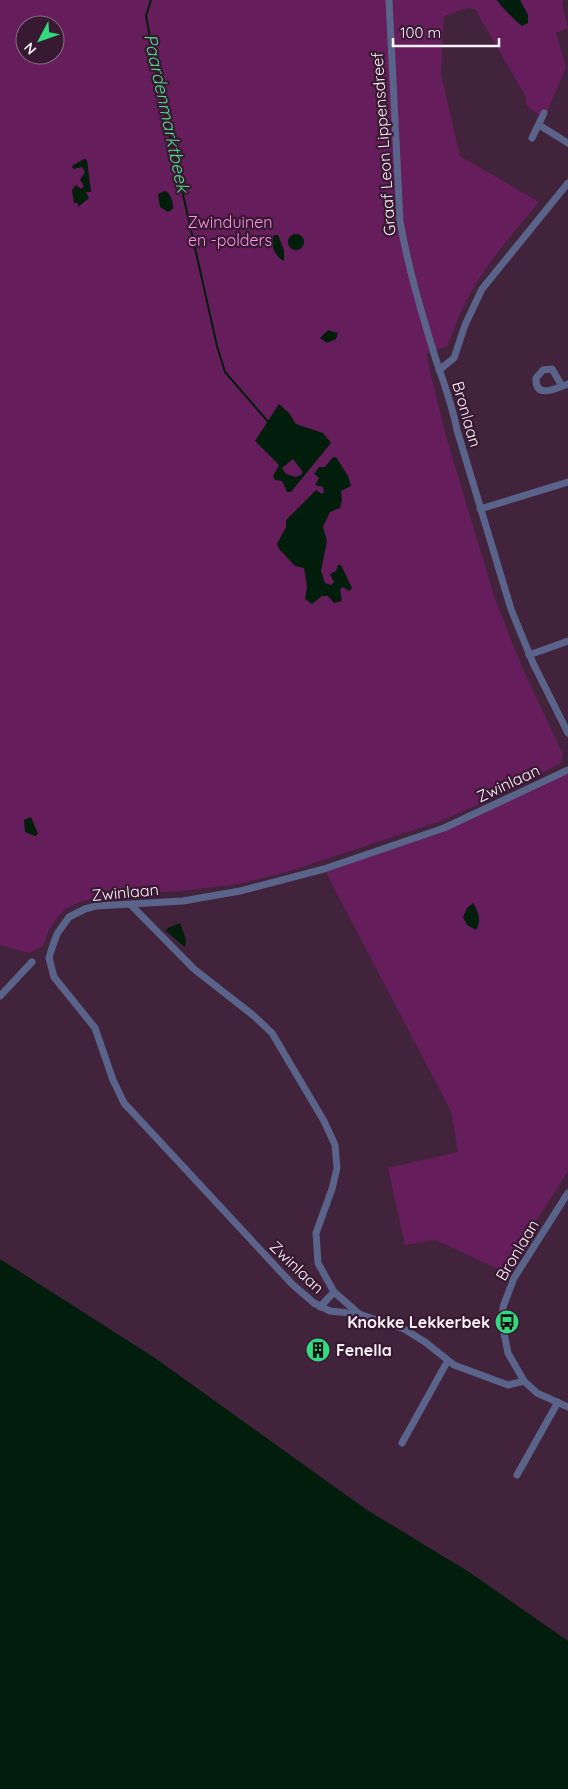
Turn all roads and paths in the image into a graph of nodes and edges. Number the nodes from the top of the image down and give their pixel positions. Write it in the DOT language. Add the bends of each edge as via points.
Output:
graph roads {
  1 [pos="389,0"];
  2 [pos="544,113"];
  3 [pos="539,125"];
  4 [pos="532,138"];
  5 [pos="568,143"];
  6 [pos="568,183"];
  7 [pos="440,370"];
  8 [pos="568,482"];
  9 [pos="480,509"];
  10 [pos="568,641"];
  11 [pos="529,655"];
  12 [pos="566,725"];
  13 [pos="568,733"];
  14 [pos="568,770"];
  15 [pos="131,905"];
  16 [pos="32,962"];
  17 [pos="0,996"];
  18 [pos="568,1192"];
  19 [pos="334,1292"];
  20 [pos="320,1307"];
  21 [pos="359,1314"];
  22 [pos="447,1362"];
  23 [pos="524,1381"];
  24 [pos="558,1402"];
  25 [pos="568,1407"];
  26 [pos="402,1444"];
  27 [pos="517,1475"];
  1 -- 7 [label="street, Graaf Leon Lippensdreef" via="400,221 410,273"];
  2 -- 3 [label="street"];
  3 -- 4 [label="street"];
  3 -- 5 [label="street"];
  6 -- 7 [label="street, Bronlaan" via="482,289 454,358"];
  7 -- 9 [label="street, Bronlaan"];
  8 -- 9 [label="street"];
  9 -- 11 [label="street, Bronlaan" via="506,596"];
  10 -- 11 [label="street"];
  11 -- 12 [label="street, Bronlaan"];
  12 -- 13 [label="street, Bronlaan"];
  14 -- 15 [label="street, Zwinlaan" via="444,828 324,869 240,891 183,901"];
  15 -- 19 [label="street" via="194,969 272,1033 324,1121 335,1145 337,1168 316,1233 316,1248 318,1263"];
  15 -- 20 [label="street, Zwinlaan" via="96,906 69,917 57,934 49,958 54,977 95,1028 113,1080 128,1108 279,1272"];
  16 -- 17 [label="street"];
  18 -- 23 [label="street, Bronlaan" via="514,1278 503,1307 503,1336"];
  19 -- 20 [label="street, Zwinlaan"];
  19 -- 21 [label="street"];
  20 -- 21 [label="street, Zwinlaan" via="330,1312"];
  21 -- 22 [label="street, Zwinlaan" via="416,1335"];
  22 -- 23 [label="street, Zwinlaan" via="508,1385"];
  22 -- 26 [label="street"];
  23 -- 24 [label="street" via="537,1393"];
  24 -- 25 [label="street"];
  24 -- 27 [label="street"];
}
